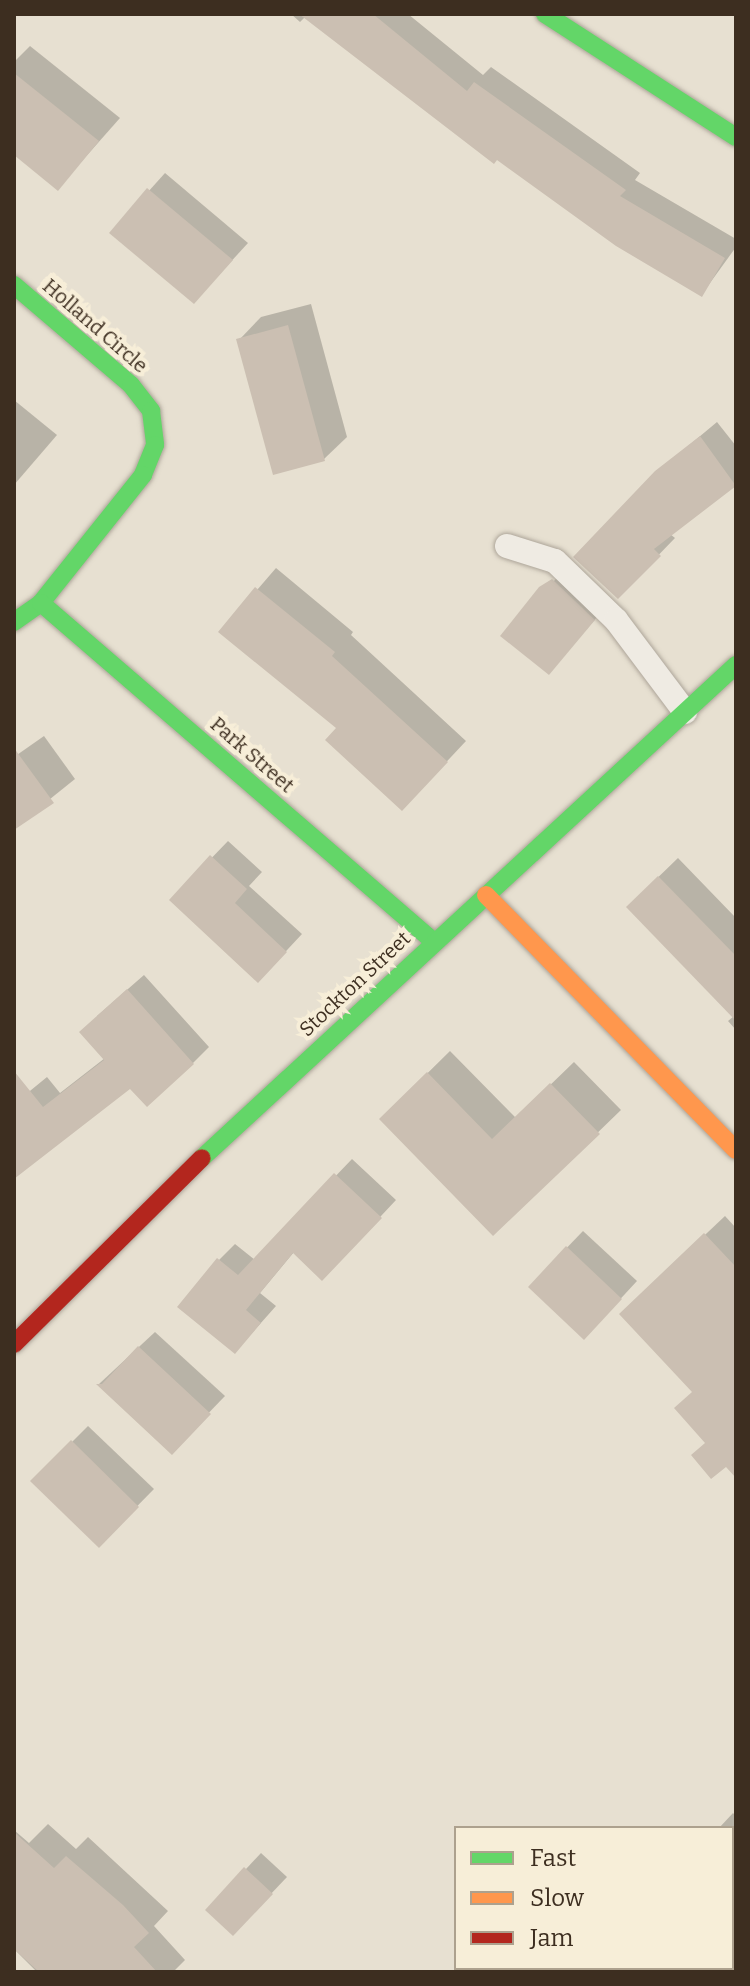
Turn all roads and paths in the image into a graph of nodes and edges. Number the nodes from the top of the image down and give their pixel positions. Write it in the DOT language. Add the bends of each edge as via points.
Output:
graph roads {
  1 [pos="545,14"];
  2 [pos="736,137"];
  3 [pos="14,285"];
  4 [pos="507,546"];
  5 [pos="41,603"];
  6 [pos="14,622"];
  7 [pos="736,665"];
  8 [pos="685,712"];
  9 [pos="486,895"];
  10 [pos="433,941"];
  11 [pos="736,1150"];
  12 [pos="14,1344"];
  1 -- 2 [label="street"];
  3 -- 5 [label="street, Holland Circle" via="131,385 151,411 155,445 143,475"];
  4 -- 8 [label="lane" via="555,561 616,620"];
  5 -- 6 [label="street, Holland Circle"];
  5 -- 10 [label="street, Park Street"];
  7 -- 8 [label="street, Stockton Street"];
  8 -- 9 [label="street, Stockton Street"];
  9 -- 10 [label="street, Stockton Street"];
  9 -- 11 [label="street"];
  10 -- 12 [label="street, Stockton Street" via="125,1229"];
}
